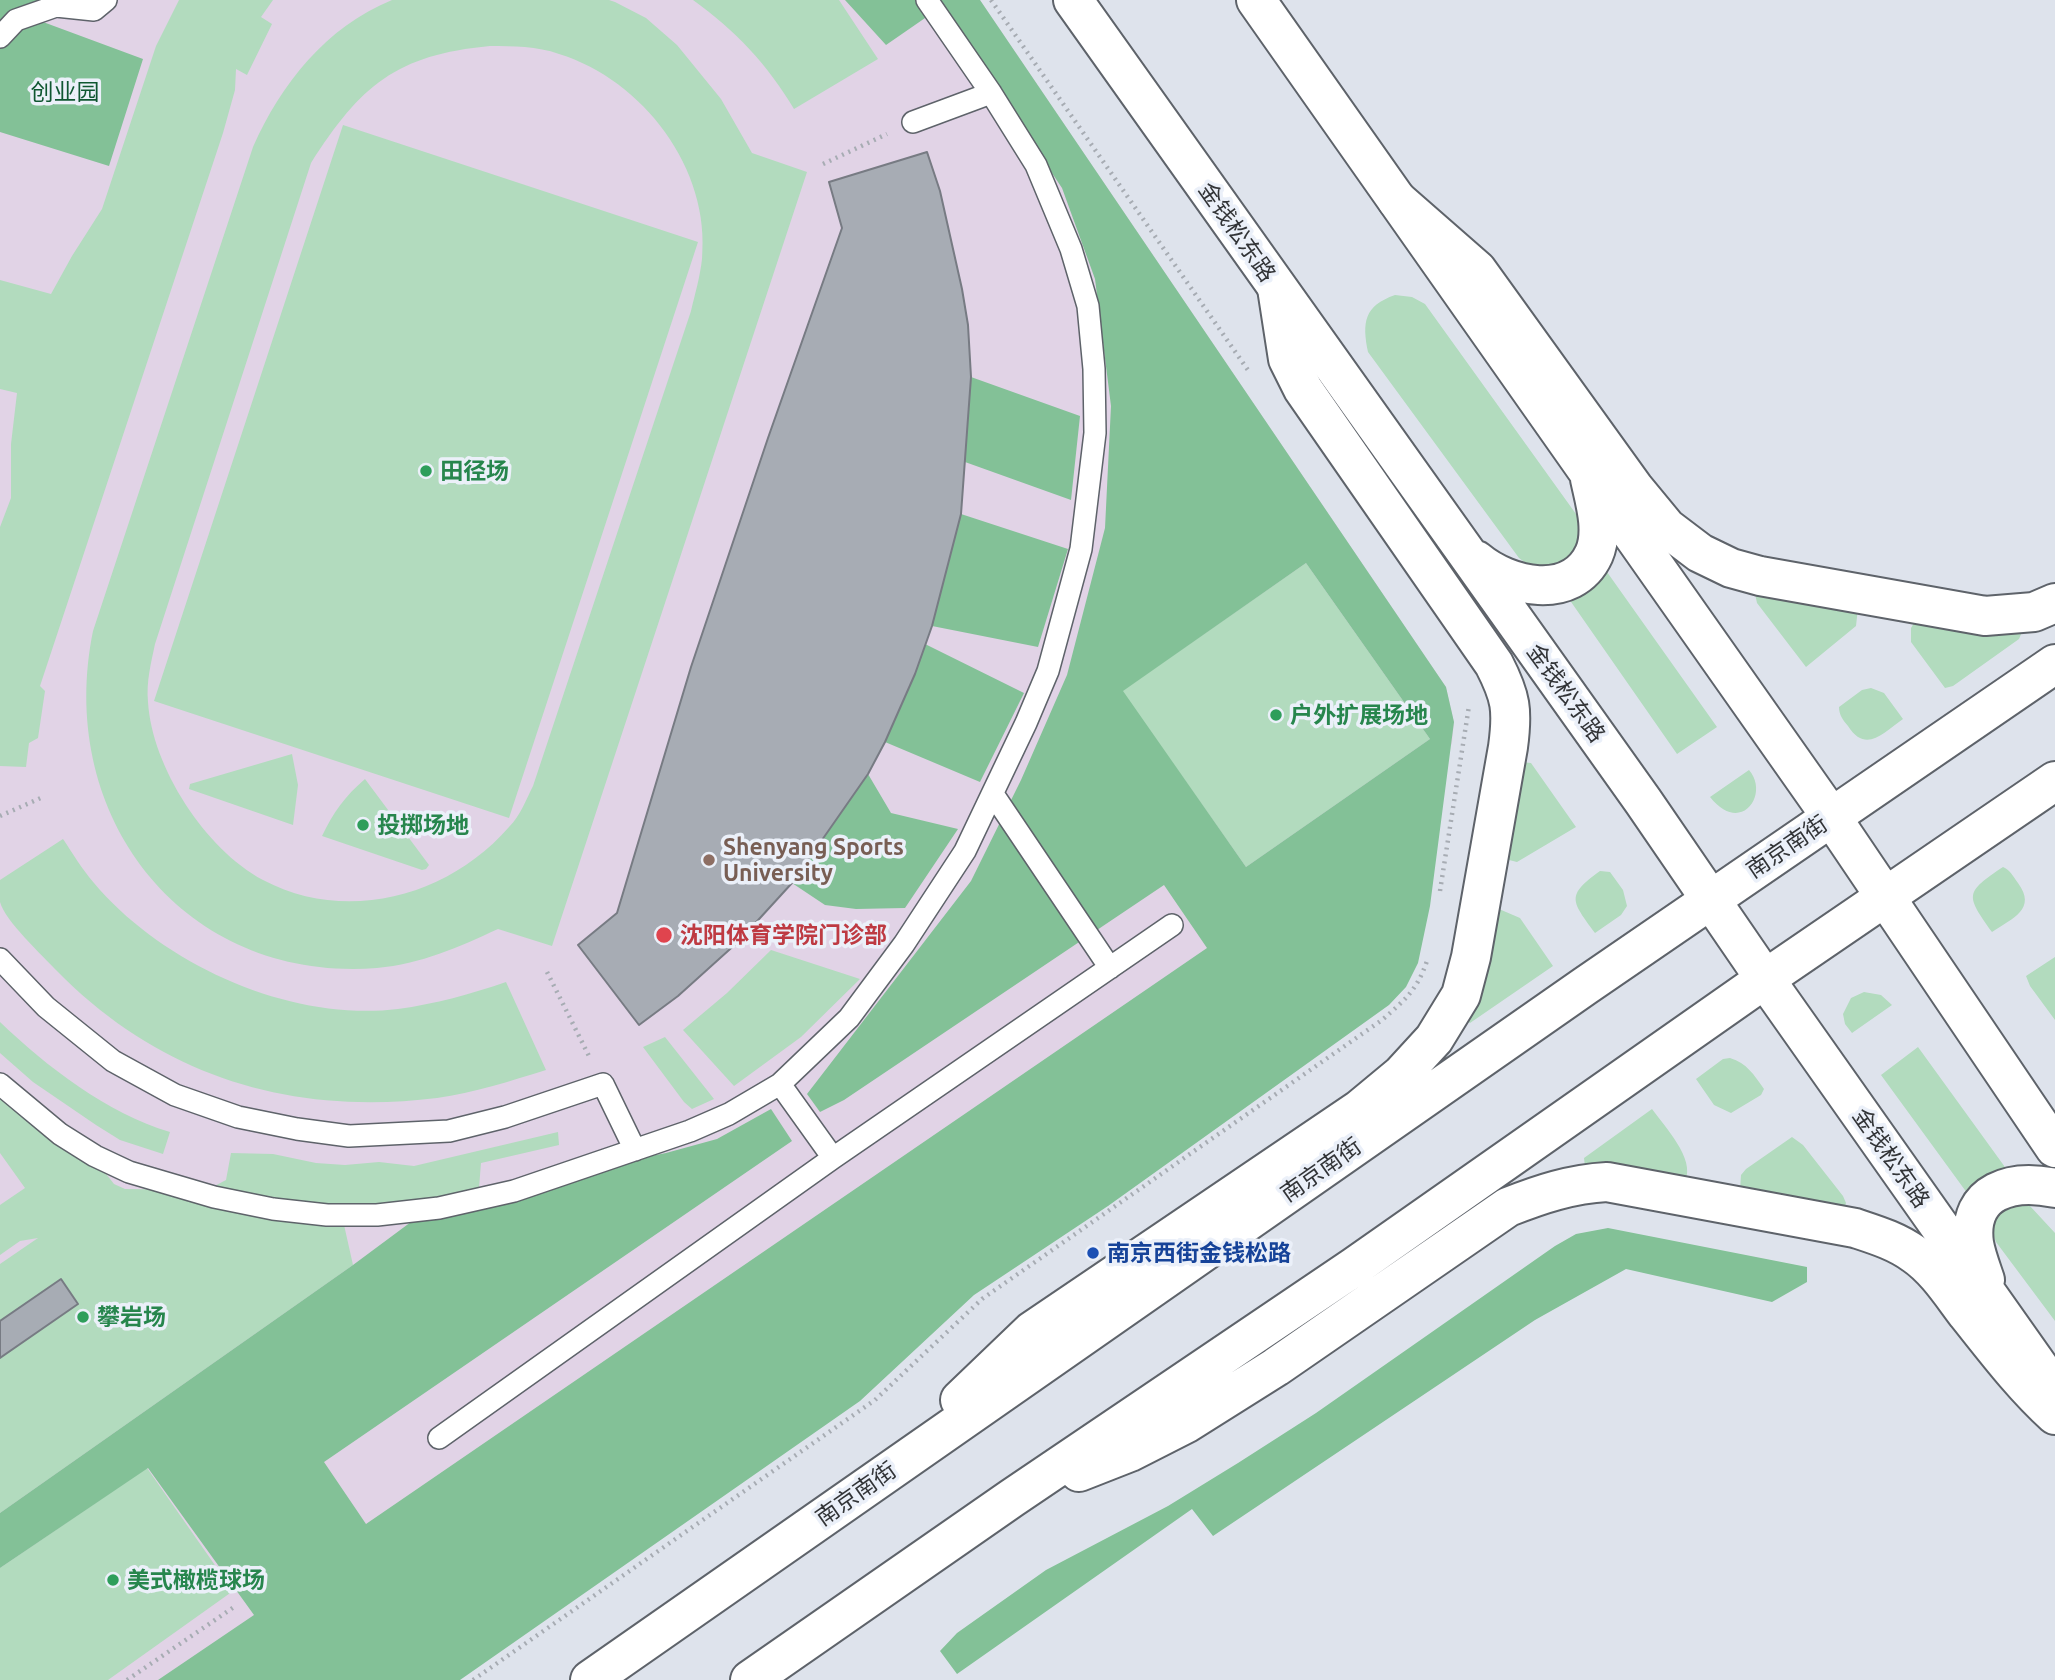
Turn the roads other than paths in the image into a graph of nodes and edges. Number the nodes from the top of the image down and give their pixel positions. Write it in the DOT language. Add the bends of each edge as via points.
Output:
graph roads {
  1 [pos="106,0"];
  2 [pos="927,0"];
  3 [pos="1073,0"];
  4 [pos="1256,0"];
  5 [pos="0,37"];
  6 [pos="991,93"];
  7 [pos="913,122"];
  8 [pos="1397,200"];
  9 [pos="1277,289"];
  10 [pos="1588,471"];
  11 [pos="1464,550"];
  12 [pos="2055,603"];
  13 [pos="2055,664"];
  14 [pos="2055,781"];
  15 [pos="993,794"];
  16 [pos="1832,818"];
  17 [pos="1712,898"];
  18 [pos="1885,899"];
  19 [pos="1172,925"];
  20 [pos="0,959"];
  21 [pos="1110,968"];
  22 [pos="1766,979"];
  23 [pos="0,1084"];
  24 [pos="780,1084"];
  25 [pos="2055,1148"];
  26 [pos="635,1150"];
  27 [pos="833,1158"];
  28 [pos="2055,1188"];
  29 [pos="1990,1298"];
  30 [pos="2055,1390"];
  31 [pos="2055,1415"];
  32 [pos="439,1438"];
  33 [pos="899,1465"];
  34 [pos="1012,1498"];
  35 [pos="590,1680"];
  36 [pos="750,1680"];
  1 -- 5 [label="lane" via="94,10 56,6 16,20"];
  2 -- 6 [label="lane"];
  3 -- 9 [label="main road, 金钱松东路"];
  4 -- 8 [label="main road"];
  6 -- 7 [label="lane"];
  6 -- 15 [label="lane" via="1036,165 1070,249 1088,306 1094,394 1081,549 1065,616 1048,671"];
  8 -- 10 [label="main road"];
  8 -- 12 [label="main road" via="1477,270 1634,488 1667,528 1700,553 1760,576 1984,616 2034,612"];
  9 -- 11 [label="main road, 金钱松东路"];
  9 -- 33 [label="main road" via="1288,359 1303,389 1494,664 1508,691 1512,719 1508,747 1461,995 1434,1039 1360,1109 1032,1332"];
  10 -- 11 [label="main road" via="1598,536 1593,555 1572,578 1559,584 1523,584 1486,569"];
  10 -- 16 [label="main road"];
  11 -- 17 [label="main road, 金钱松东路"];
  13 -- 16 [label="main road, 南京南街"];
  14 -- 18 [label="main road"];
  15 -- 21 [label="lane"];
  15 -- 24 [label="lane" via="965,851 867,995 828,1040"];
  16 -- 17 [label="main road, 南京南街"];
  16 -- 18 [label="main road"];
  17 -- 22 [label="main road, 金钱松东路"];
  17 -- 33 [label="main road, 南京南街"];
  18 -- 22 [label="main road"];
  18 -- 25 [label="main road"];
  19 -- 21 [label="lane"];
  20 -- 26 [label="lane" via="46,1007 113,1061 175,1095 238,1117 349,1136 449,1130 505,1117 603,1084"];
  21 -- 27 [label="lane"];
  22 -- 29 [label="main road, 金钱松东路"];
  22 -- 34 [label="main road" via="1354,1268"];
  23 -- 26 [label="lane" via="60,1134 129,1172 214,1197 314,1214 349,1216 439,1208 514,1191"];
  24 -- 26 [label="lane" via="729,1114"];
  24 -- 27 [label="lane"];
  27 -- 32 [label="lane"];
  28 -- 29 [label="main road" via="2034,1184 2002,1189 1976,1212 1974,1244"];
  29 -- 30 [label="main road, 金钱松东路"];
  31 -- 34 [label="main road" via="2001,1357 1937,1274 1888,1239 1856,1227 1607,1182 1581,1184 1508,1207 1187,1423 1130,1452"];
  33 -- 35 [label="main road, 南京南街"];
  34 -- 36 [label="main road"];
}
